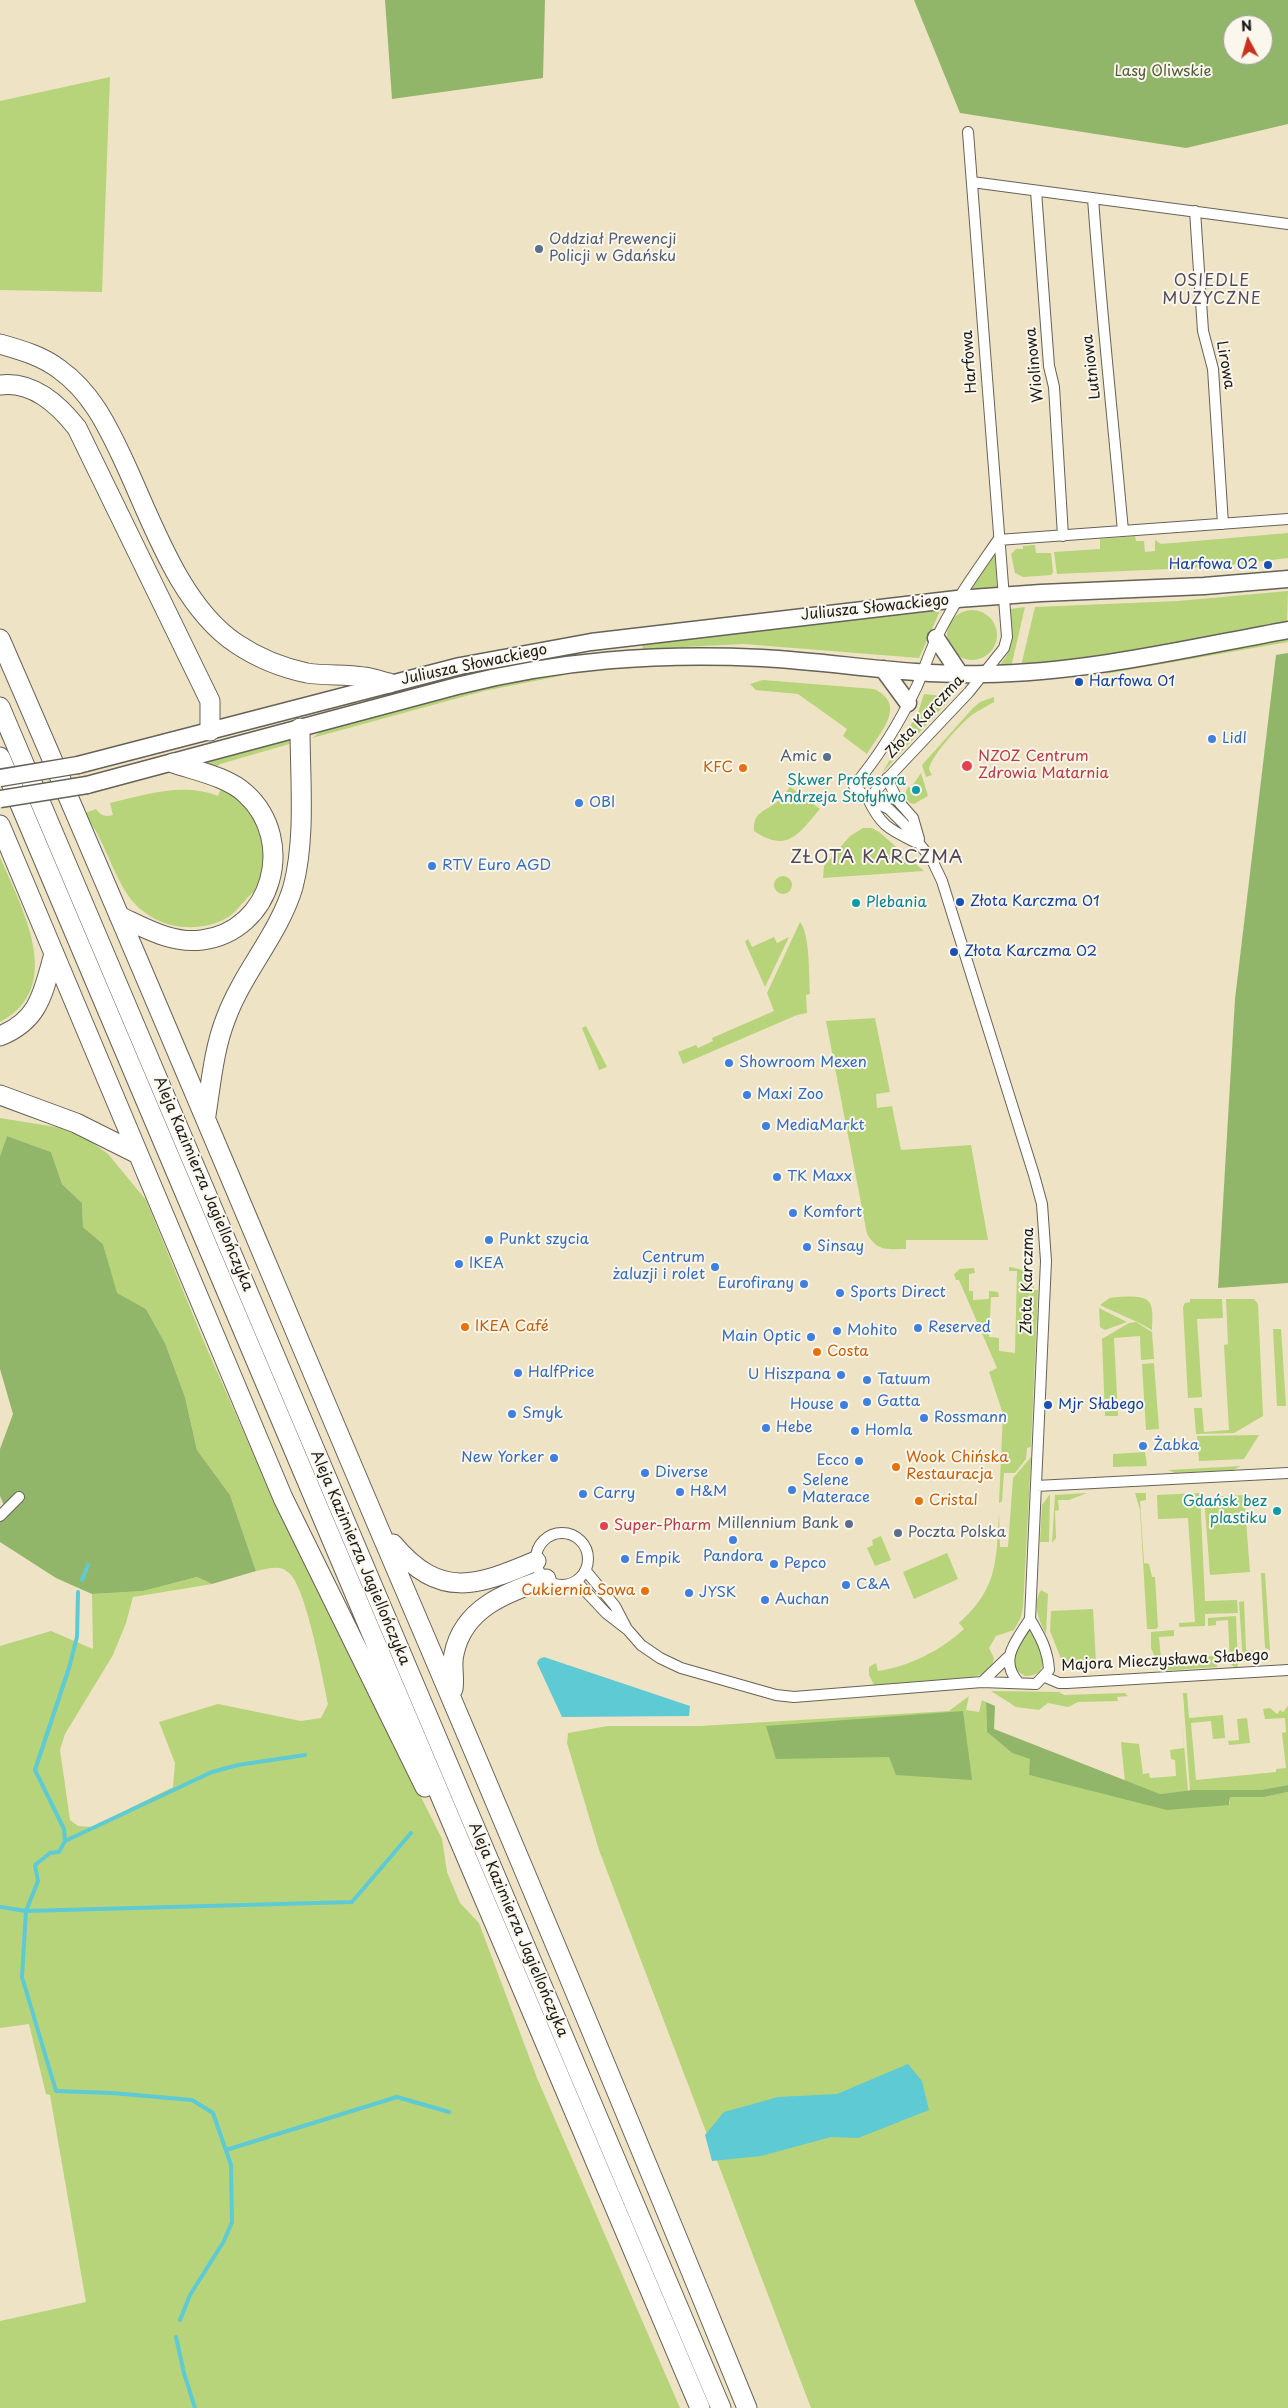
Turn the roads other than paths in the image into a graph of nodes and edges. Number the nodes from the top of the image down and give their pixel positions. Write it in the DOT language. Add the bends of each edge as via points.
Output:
graph roads {
  1 [pos="968,132"];
  2 [pos="972,182"];
  3 [pos="1036,191"];
  4 [pos="1093,198"];
  5 [pos="1194,211"];
  6 [pos="1288,224"];
  7 [pos="0,344"];
  8 [pos="0,384"];
  9 [pos="1288,519"];
  10 [pos="1224,524"];
  11 [pos="1122,531"];
  12 [pos="1063,536"];
  13 [pos="998,540"];
  14 [pos="1288,579"];
  15 [pos="1005,595"];
  16 [pos="957,599"];
  17 [pos="1288,630"];
  18 [pos="936,638"];
  19 [pos="0,639"];
  20 [pos="884,669"];
  21 [pos="923,672"];
  22 [pos="960,674"];
  23 [pos="983,674"];
  24 [pos="390,683"];
  25 [pos="908,703"];
  26 [pos="0,707"];
  27 [pos="300,728"];
  28 [pos="210,731"];
  29 [pos="0,757"];
  30 [pos="173,763"];
  31 [pos="0,778"];
  32 [pos="887,778"];
  33 [pos="0,799"];
  34 [pos="868,799"];
  35 [pos="0,825"];
  36 [pos="920,844"];
  37 [pos="119,916"];
  38 [pos="54,954"];
  39 [pos="0,1036"];
  40 [pos="0,1095"];
  41 [pos="206,1115"];
  42 [pos="138,1154"];
  43 [pos="1288,1472"];
  44 [pos="1036,1486"];
  45 [pos="19,1497"];
  46 [pos="0,1516"];
  47 [pos="384,1539"];
  48 [pos="536,1561"];
  49 [pos="586,1571"];
  50 [pos="546,1579"];
  51 [pos="576,1581"];
  52 [pos="1030,1619"];
  53 [pos="628,1630"];
  54 [pos="1008,1657"];
  55 [pos="1288,1670"];
  56 [pos="1044,1677"];
  57 [pos="982,1682"];
  58 [pos="1018,1682"];
  59 [pos="450,1694"];
  60 [pos="509,1956"];
  61 [pos="700,2408"];
  62 [pos="721,2408"];
  63 [pos="747,2408"];
  1 -- 2 [label="street, Harfowa"];
  2 -- 3 [label="street"];
  2 -- 13 [label="street, Harfowa"];
  3 -- 4 [label="street"];
  3 -- 12 [label="street, Wiolinowa" via="1049,366 1054,387"];
  4 -- 5 [label="street"];
  4 -- 11 [label="street, Lutniowa"];
  5 -- 6 [label="street"];
  5 -- 10 [label="street, Lirowa" via="1203,331 1213,369"];
  7 -- 24 [label="highway" via="43,359 86,393 112,435 181,583 218,629 259,657 285,667"];
  8 -- 28 [label="highway" via="20,385 42,395 64,412 77,428 210,700"];
  9 -- 10 [label="street"];
  10 -- 11 [label="street"];
  11 -- 12 [label="street"];
  12 -- 13 [label="street"];
  13 -- 15 [label="street, Harfowa"];
  13 -- 16 [label="street"];
  14 -- 15 [label="main road"];
  15 -- 16 [label="main road"];
  15 -- 23 [label="street" via="1004,648"];
  16 -- 18 [label="street"];
  16 -- 24 [label="main road, Juliusza Słowackiego" via="591,642 514,654"];
  17 -- 23 [label="main road" via="1076,667"];
  18 -- 21 [label="street, Złota Karczma"];
  18 -- 22 [label="main road"];
  19 -- 37 [label="highway"];
  20 -- 21 [label="main road, Juliusza Słowackiego"];
  20 -- 25 [label="main road"];
  20 -- 27 [label="main road, Juliusza Słowackiego" via="754,658 618,658 506,674"];
  21 -- 22 [label="main road, Juliusza Słowackiego"];
  21 -- 25 [label="street, Złota Karczma"];
  22 -- 23 [label="main road"];
  23 -- 32 [label="street, Złota Karczma"];
  24 -- 28 [label="main road, Juliusza Słowackiego"];
  25 -- 34 [label="street, Złota Karczma" via="873,763 854,786"];
  26 -- 62 [label="highway, Aleja Kazimierza Jagiellończyka"];
  27 -- 30 [label="main road, Juliusza Słowackiego"];
  27 -- 41 [label="highway" via="300,847 292,888 284,910 226,1018"];
  28 -- 31 [label="main road, Juliusza Słowackiego, bridge" via="78,765"];
  29 -- 60 [label="highway, Aleja Kazimierza Jagiellończyka"];
  30 -- 33 [label="main road, Juliusza Słowackiego, bridge" via="87,785"];
  30 -- 37 [label="highway" via="231,784 255,804 265,818 273,846 269,887 257,908 243,922 210,939 188,941 166,937"];
  32 -- 34 [label="street, Złota Karczma"];
  32 -- 36 [label="street, Złota Karczma" via="898,801 912,818"];
  34 -- 36 [label="street, Złota Karczma" via="878,819"];
  35 -- 38 [label="highway"];
  36 -- 44 [label="street, Złota Karczma" via="942,880 1042,1204 1046,1262"];
  37 -- 41 [label="highway"];
  38 -- 39 [label="highway" via="37,1008 26,1021"];
  38 -- 42 [label="highway"];
  40 -- 42 [label="highway" via="76,1122"];
  41 -- 47 [label="highway"];
  42 -- 60 [label="highway" via="283,1498"];
  43 -- 44 [label="street"];
  44 -- 52 [label="street, Złota Karczma"];
  45 -- 46 [label="street"];
  47 -- 48 [label="highway" via="422,1573 443,1582 488,1579"];
  47 -- 59 [label="highway"];
  48 -- 49 [label="street" via="545,1539 564,1532 584,1544 588,1562"];
  48 -- 50 [label="street"];
  49 -- 51 [label="street"];
  49 -- 53 [label="street" via="615,1606"];
  50 -- 51 [label="street" via="561,1585"];
  50 -- 59 [label="highway" via="498,1597 474,1615 458,1639 454,1652 454,1687"];
  51 -- 53 [label="street" via="606,1614"];
  52 -- 54 [label="street, Złota Karczma"];
  52 -- 56 [label="street" via="1049,1659 1049,1670"];
  53 -- 57 [label="street" via="641,1645 682,1668 786,1696"];
  54 -- 57 [label="street"];
  54 -- 58 [label="street" via="1010,1671"];
  55 -- 56 [label="street, Majora Mieczysława Słabego" via="1067,1683"];
  56 -- 58 [label="street" via="1036,1684"];
  57 -- 58 [label="street"];
  59 -- 63 [label="highway" via="577,1991"];
  60 -- 61 [label="highway, Aleja Kazimierza Jagiellończyka"];
}
